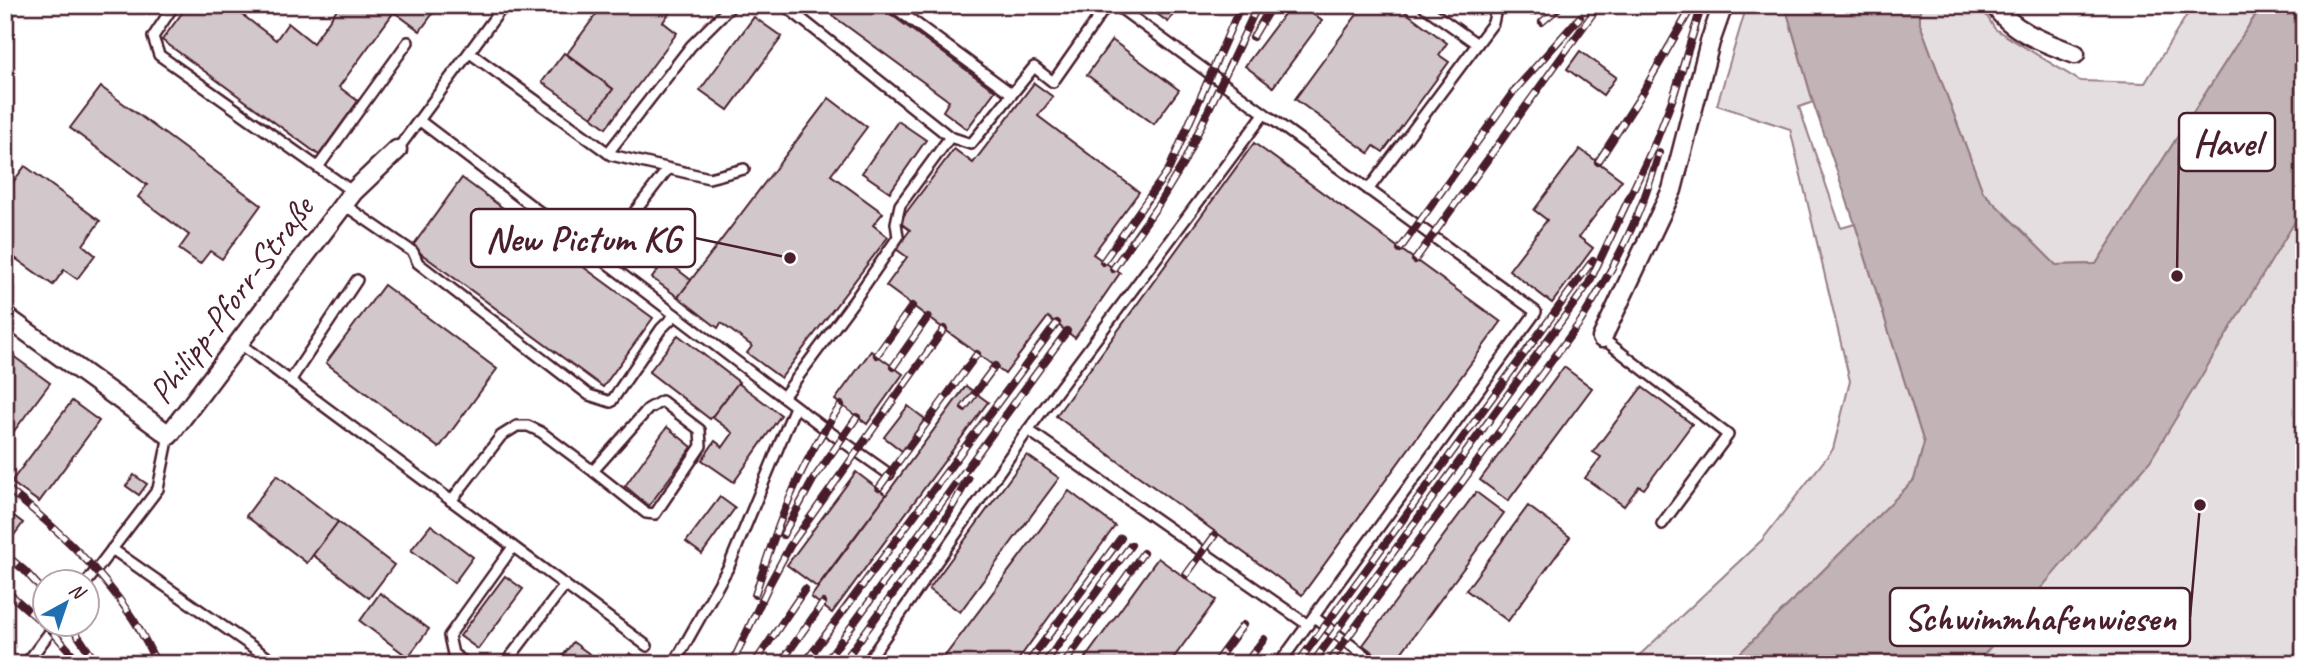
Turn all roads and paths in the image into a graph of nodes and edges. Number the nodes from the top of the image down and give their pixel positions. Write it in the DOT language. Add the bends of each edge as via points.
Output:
graph roads {
  1 [pos="174,5"];
  2 [pos="504,5"];
  3 [pos="732,5"];
  4 [pos="784,5"];
  5 [pos="891,5"];
  6 [pos="1107,5"];
  7 [pos="1116,5"];
  8 [pos="1422,5"];
  9 [pos="1497,5"];
  10 [pos="1723,5"];
  11 [pos="1996,5"];
  12 [pos="408,42"];
  13 [pos="1477,44"];
  14 [pos="470,52"];
  15 [pos="2075,54"];
  16 [pos="1012,94"];
  17 [pos="1264,114"];
  18 [pos="420,121"];
  19 [pos="950,137"];
  20 [pos="397,149"];
  21 [pos="608,153"];
  22 [pos="317,167"];
  23 [pos="744,169"];
  24 [pos="667,170"];
  25 [pos="1368,190"];
  26 [pos="348,198"];
  27 [pos="599,258"];
  28 [pos="357,280"];
  29 [pos="675,315"];
  30 [pos="5,316"];
  31 [pos="1602,338"];
  32 [pos="239,343"];
  33 [pos="290,381"];
  34 [pos="783,397"];
  35 [pos="796,407"];
  36 [pos="1028,430"];
  37 [pos="169,435"];
  38 [pos="593,471"];
  39 [pos="888,474"];
  40 [pos="451,500"];
  41 [pos="1662,524"];
  42 [pos="513,547"];
  43 [pos="112,549"];
  44 [pos="98,568"];
  45 [pos="565,585"];
  46 [pos="1311,621"];
  47 [pos="46,638"];
  48 [pos="647,646"];
  49 [pos="26,664"];
  50 [pos="277,664"];
  51 [pos="467,664"];
  52 [pos="505,664"];
  53 [pos="674,664"];
  54 [pos="866,664"];
  55 [pos="1279,664"];
  56 [pos="1376,664"];
  1 -- 22 [label="lane" via="153,37 159,55"];
  2 -- 14 [label="lane"];
  3 -- 21 [label="lane" via="691,46"];
  4 -- 19 [label="lane"];
  5 -- 16 [label="lane"];
  6 -- 16 [label="lane" via="1053,82 1034,67"];
  7 -- 17 [label="lane"];
  8 -- 13 [label="lane"];
  9 -- 13 [label="lane" via="1493,23"];
  10 -- 31 [label="street" via="1672,190"];
  11 -- 15 [label="street" via="2002,17 2013,24 2046,44"];
  12 -- 22 [label="lane"];
  13 -- 25 [label="lane"];
  14 -- 18 [label="lane"];
  14 -- 21 [label="lane"];
  16 -- 19 [label="lane" via="971,144"];
  17 -- 25 [label="lane"];
  17 -- 36 [label="lane"];
  18 -- 20 [label="lane"];
  18 -- 27 [label="lane"];
  19 -- 34 [label="lane" via="900,205 898,237"];
  20 -- 26 [label="street, Philipp-Pforr-Straße"];
  21 -- 24 [label="lane"];
  22 -- 26 [label="lane"];
  23 -- 24 [label="lane" via="709,178"];
  24 -- 27 [label="lane"];
  25 -- 46 [label="lane" via="1536,312"];
  26 -- 29 [label="lane" via="413,252 418,263 589,395 611,402"];
  26 -- 32 [label="street, Philipp-Pforr-Straße"];
  27 -- 29 [label="lane"];
  28 -- 33 [label="lane"];
  29 -- 34 [label="lane"];
  30 -- 37 [label="street, Philipp-Pforr-Straße"];
  31 -- 41 [label="lane" via="1728,435"];
  32 -- 33 [label="lane"];
  32 -- 37 [label="street, Philipp-Pforr-Straße"];
  33 -- 40 [label="lane"];
  34 -- 35 [label="lane"];
  35 -- 39 [label="lane"];
  35 -- 53 [label="lane" via="729,566"];
  36 -- 46 [label="lane"];
  36 -- 54 [label="lane"];
  37 -- 43 [label="lane" via="158,489"];
  38 -- 38 [label="lane" via="655,514 701,446 700,430 662,401"];
  38 -- 40 [label="lane" via="541,432 517,426 501,436"];
  40 -- 42 [label="lane"];
  42 -- 45 [label="lane"];
  42 -- 51 [label="lane" via="449,636 453,653"];
  43 -- 44 [label="lane"];
  43 -- 50 [label="lane"];
  45 -- 48 [label="lane"];
  45 -- 52 [label="lane"];
  46 -- 55 [label="lane"];
  46 -- 56 [label="lane"];
  47 -- 49 [label="lane"];
}
